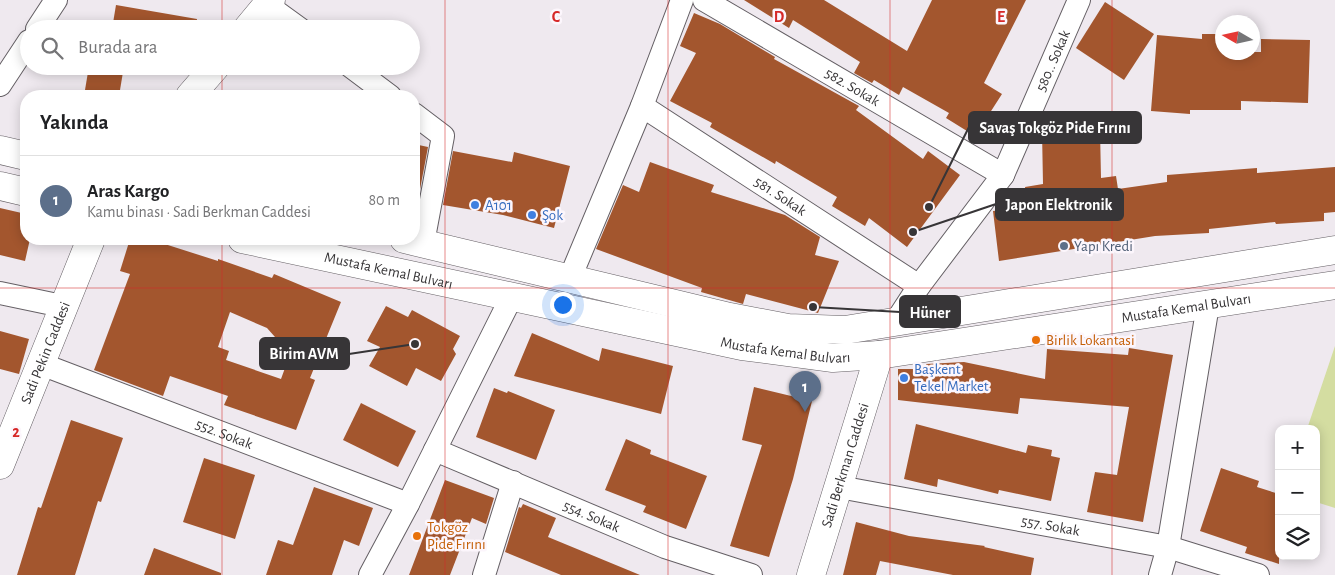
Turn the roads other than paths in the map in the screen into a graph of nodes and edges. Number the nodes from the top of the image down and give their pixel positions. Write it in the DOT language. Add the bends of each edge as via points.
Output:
graph roads {
  1 [pos="56,0"];
  2 [pos="682,0"];
  3 [pos="704,0"];
  4 [pos="1079,0"];
  5 [pos="269,2"];
  6 [pos="43,20"];
  7 [pos="254,20"];
  8 [pos="290,20"];
  9 [pos="20,55"];
  10 [pos="208,75"];
  11 [pos="362,75"];
  12 [pos="0,85"];
  13 [pos="195,90"];
  14 [pos="382,90"];
  15 [pos="642,106"];
  16 [pos="420,119"];
  17 [pos="0,150"];
  18 [pos="20,155"];
  19 [pos="1003,174"];
  20 [pos="0,186"];
  21 [pos="20,191"];
  22 [pos="420,216"];
  23 [pos="420,243"];
  24 [pos="88,245"];
  25 [pos="270,245"];
  26 [pos="1335,250"];
  27 [pos="570,278"];
  28 [pos="1335,285"];
  29 [pos="919,286"];
  30 [pos="0,293"];
  31 [pos="512,296"];
  32 [pos="1208,305"];
  33 [pos="62,306"];
  34 [pos="895,323"];
  35 [pos="879,356"];
  36 [pos="41,364"];
  37 [pos="435,450"];
  38 [pos="0,465"];
  39 [pos="512,482"];
  40 [pos="839,486"];
  41 [pos="408,504"];
  42 [pos="1168,547"];
  43 [pos="370,575"];
  44 [pos="484,575"];
  45 [pos="751,575"];
  46 [pos="811,575"];
  47 [pos="1160,575"];
  48 [pos="1258,575"];
  1 -- 6 [label="street"];
  2 -- 15 [label="street"];
  3 -- 19 [label="street, 582. Sokak"];
  4 -- 19 [label="street, 580.. Sokak"];
  5 -- 7 [label="main road"];
  5 -- 8 [label="street"];
  9 -- 12 [label="street"];
  10 -- 13 [label="main road"];
  11 -- 14 [label="street"];
  15 -- 27 [label="street"];
  15 -- 29 [label="street, 581. Sokak"];
  16 -- 22 [label="street" via="443,136"];
  17 -- 18 [label="main road"];
  19 -- 29 [label="street, 580.. Sokak"];
  20 -- 21 [label="main road"];
  23 -- 27 [label="main road, Mustafa Kemal Bulvarı"];
  24 -- 33 [label="main road, Sadi Pekin Caddesi"];
  25 -- 31 [label="main road, Mustafa Kemal Bulvarı"];
  26 -- 34 [label="main road, Mustafa Kemal Bulvarı"];
  27 -- 34 [label="main road, Mustafa Kemal Bulvarı" via="788,328 846,330"];
  28 -- 32 [label="main road, Mustafa Kemal Bulvarı"];
  29 -- 34 [label="street, 580.. Sokak"];
  30 -- 33 [label="street"];
  31 -- 35 [label="main road, Mustafa Kemal Bulvarı" via="742,346 834,358"];
  31 -- 37 [label="street"];
  32 -- 35 [label="main road, Mustafa Kemal Bulvarı"];
  32 -- 42 [label="street"];
  33 -- 36 [label="main road, Sadi Pekin Caddesi"];
  35 -- 40 [label="main road, Sadi Berkman Caddesi"];
  36 -- 38 [label="main road, Sadi Pekin Caddesi"];
  36 -- 41 [label="street, 552. Sokak"];
  37 -- 39 [label="street, 554. Sokak"];
  37 -- 41 [label="street"];
  39 -- 44 [label="street"];
  39 -- 45 [label="street, 554. Sokak" via="665,547"];
  40 -- 42 [label="street, 557. Sokak"];
  40 -- 46 [label="main road, Sadi Berkman Caddesi"];
  41 -- 43 [label="street"];
  42 -- 47 [label="street"];
  42 -- 48 [label="street, 557. Sokak"];
}
